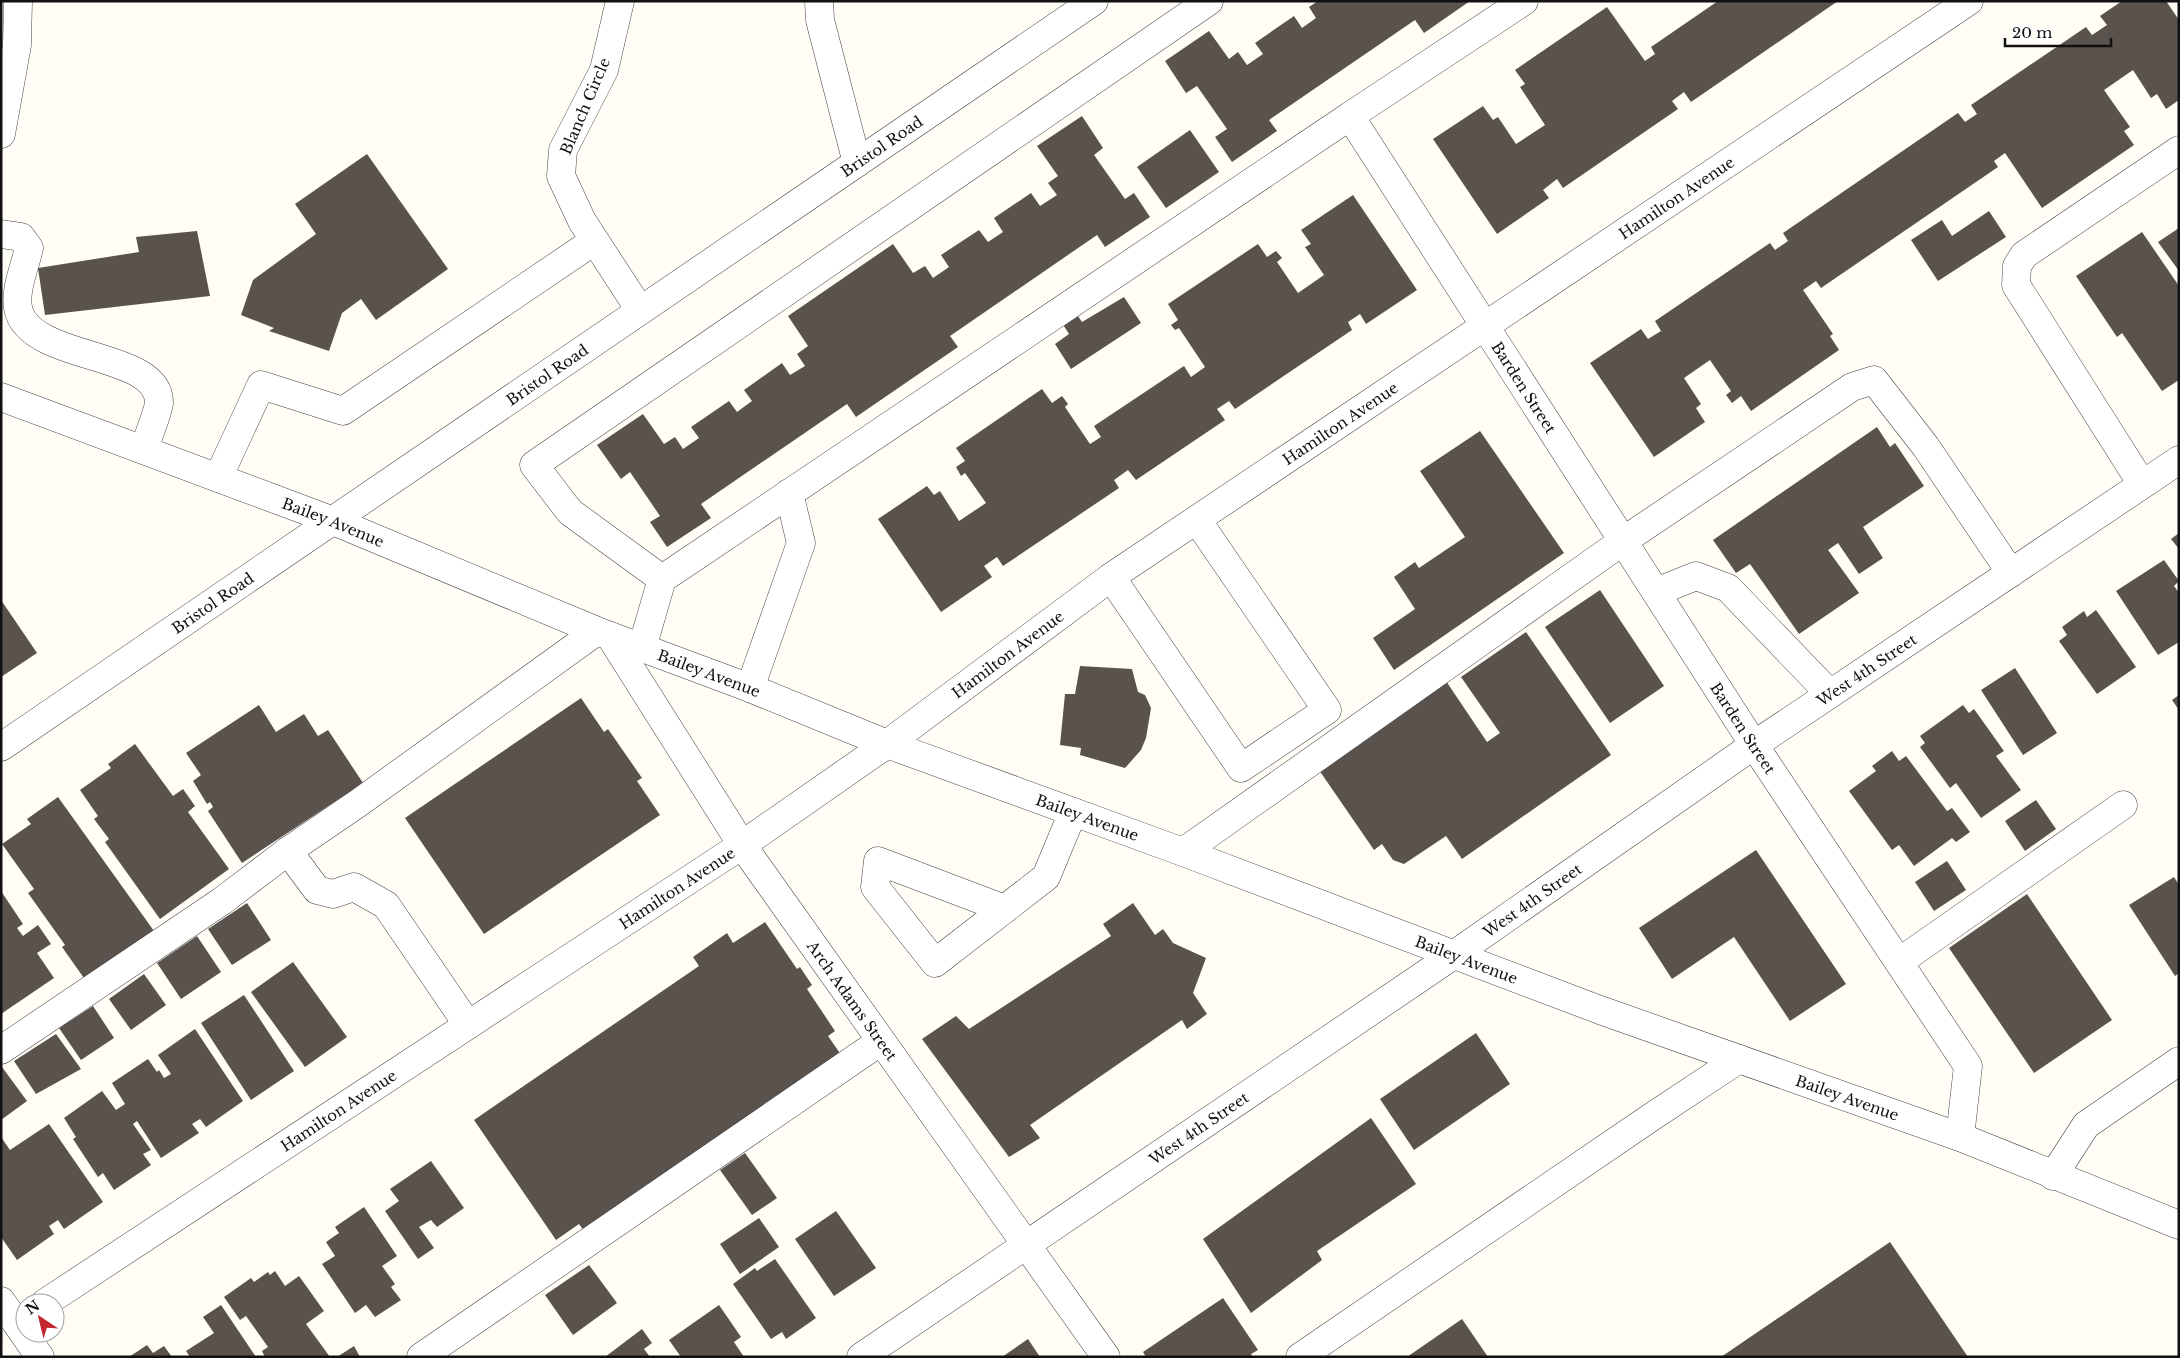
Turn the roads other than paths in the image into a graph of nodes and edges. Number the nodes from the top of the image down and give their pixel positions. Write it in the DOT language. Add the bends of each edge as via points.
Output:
graph roads {
  1 [pos="18,1"];
  2 [pos="620,1"];
  3 [pos="819,1"];
  4 [pos="1094,1"];
  5 [pos="1209,1"];
  6 [pos="1524,1"];
  7 [pos="1969,1"];
  8 [pos="1350,116"];
  9 [pos="3,121"];
  10 [pos="2179,150"];
  11 [pos="857,163"];
  12 [pos="1,234"];
  13 [pos="594,241"];
  14 [pos="640,310"];
  15 [pos="1486,326"];
  16 [pos="1,397"];
  17 [pos="144,450"];
  18 [pos="2179,460"];
  19 [pos="218,478"];
  20 [pos="2142,484"];
  21 [pos="789,493"];
  22 [pos="331,520"];
  23 [pos="1197,520"];
  24 [pos="1623,541"];
  25 [pos="2011,573"];
  26 [pos="1111,577"];
  27 [pos="662,579"];
  28 [pos="1656,592"];
  29 [pos="604,634"];
  30 [pos="642,648"];
  31 [pos="750,688"];
  32 [pos="1830,694"];
  33 [pos="887,744"];
  34 [pos="1754,745"];
  35 [pos="1,747"];
  36 [pos="2123,805"];
  37 [pos="1073,812"];
  38 [pos="742,845"];
  39 [pos="288,851"];
  40 [pos="1183,852"];
  41 [pos="1005,909"];
  42 [pos="1455,954"];
  43 [pos="1899,962"];
  44 [pos="468,1025"];
  45 [pos="881,1041"];
  46 [pos="1,1050"];
  47 [pos="1740,1059"];
  48 [pos="2179,1061"];
  49 [pos="1960,1137"];
  50 [pos="2053,1176"];
  51 [pos="2179,1225"];
  52 [pos="1026,1244"];
  53 [pos="60,1293"];
  54 [pos="11,1318"];
  55 [pos="40,1357"];
  56 [pos="421,1357"];
  57 [pos="861,1357"];
  58 [pos="1106,1357"];
  59 [pos="1300,1357"];
  1 -- 9 [label="street" via="17,45"];
  2 -- 13 [label="street, Blanch Circle" via="604,70 563,150 561,176"];
  3 -- 11 [label="street" via="820,20"];
  4 -- 11 [label="street, Bristol Road"];
  5 -- 27 [label="street" via="534,465 570,512"];
  6 -- 8 [label="street"];
  7 -- 15 [label="street, Hamilton Avenue"];
  8 -- 15 [label="street, Barden Street"];
  8 -- 21 [label="street"];
  10 -- 20 [label="street" via="2024,255 2017,266 2016,285"];
  11 -- 14 [label="street, Bristol Road"];
  12 -- 17 [label="street" via="21,237 29,248 18,294 19,312 32,330 56,344 140,372 153,385 159,402"];
  13 -- 14 [label="street, Blanch Circle"];
  13 -- 19 [label="street" via="343,411 261,385"];
  14 -- 22 [label="street, Bristol Road"];
  15 -- 23 [label="street, Hamilton Avenue"];
  15 -- 24 [label="street, Barden Street"];
  16 -- 17 [label="street, Bailey Avenue"];
  17 -- 19 [label="street, Bailey Avenue"];
  18 -- 20 [label="street, West 4th Street"];
  19 -- 22 [label="street, Bailey Avenue"];
  20 -- 25 [label="street, West 4th Street"];
  21 -- 27 [label="street"];
  21 -- 31 [label="street" via="801,543"];
  22 -- 29 [label="street, Bailey Avenue"];
  22 -- 35 [label="street, Bristol Road"];
  23 -- 26 [label="street, Hamilton Avenue"];
  23 -- 26 [label="street" via="1327,710 1241,768"];
  24 -- 25 [label="street" via="1852,386 1874,380 1926,447"];
  24 -- 28 [label="street, Barden Street"];
  24 -- 40 [label="street"];
  25 -- 32 [label="street, West 4th Street"];
  26 -- 33 [label="street, Hamilton Avenue"];
  27 -- 30 [label="street"];
  28 -- 32 [label="street" via="1696,576 1728,588"];
  28 -- 34 [label="street, Barden Street"];
  29 -- 30 [label="street, Bailey Avenue"];
  29 -- 38 [label="street, Arch Adams Street"];
  29 -- 39 [label="street"];
  30 -- 31 [label="street, Bailey Avenue"];
  31 -- 33 [label="street, Bailey Avenue"];
  32 -- 34 [label="street, West 4th Street"];
  33 -- 37 [label="street, Bailey Avenue"];
  33 -- 38 [label="street, Hamilton Avenue"];
  34 -- 42 [label="street, West 4th Street"];
  34 -- 43 [label="street, Barden Street"];
  36 -- 43 [label="street"];
  37 -- 40 [label="street, Bailey Avenue"];
  37 -- 41 [label="street" via="1046,877"];
  38 -- 44 [label="street, Hamilton Avenue"];
  38 -- 45 [label="street, Arch Adams Street"];
  39 -- 44 [label="street" via="316,890 333,894 354,887 386,905"];
  39 -- 46 [label="street" via="222,901"];
  40 -- 42 [label="street, Bailey Avenue"];
  41 -- 41 [label="street" via="935,963 875,887 878,861"];
  42 -- 47 [label="street, Bailey Avenue"];
  42 -- 52 [label="street, West 4th Street"];
  43 -- 49 [label="street, Barden Street" via="1968,1066"];
  44 -- 53 [label="street, Hamilton Avenue"];
  45 -- 52 [label="street, Arch Adams Street"];
  45 -- 56 [label="street"];
  47 -- 49 [label="street, Bailey Avenue"];
  47 -- 59 [label="street"];
  48 -- 50 [label="street" via="2086,1125"];
  49 -- 50 [label="street, Bailey Avenue"];
  50 -- 51 [label="street, Bailey Avenue"];
  52 -- 57 [label="street, West 4th Street"];
  52 -- 58 [label="street, Arch Adams Street"];
  54 -- 55 [label="street"];
}
